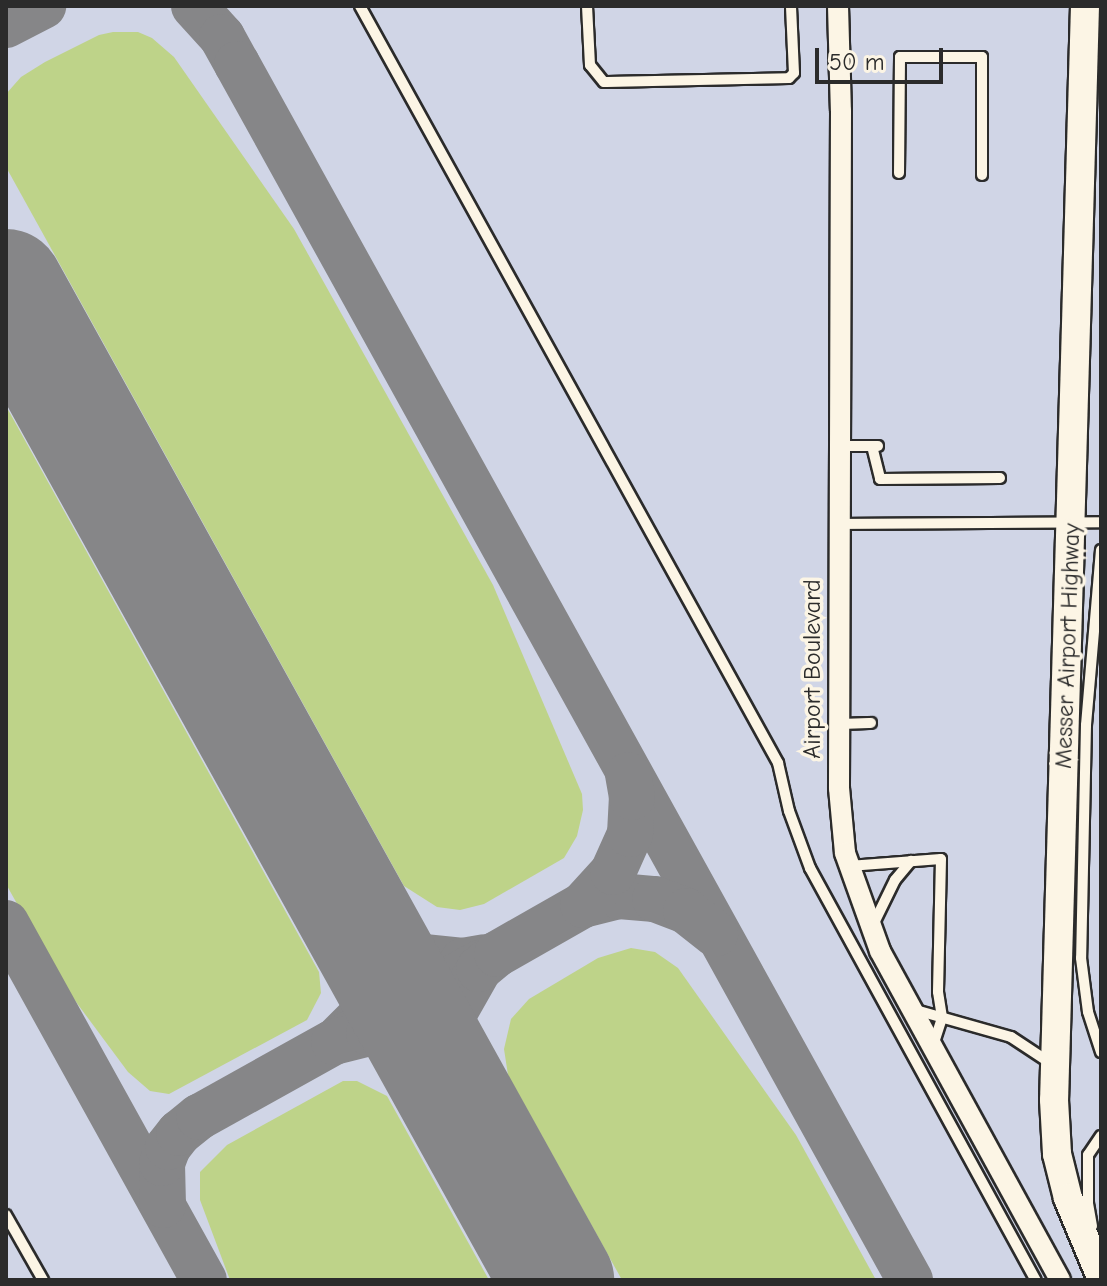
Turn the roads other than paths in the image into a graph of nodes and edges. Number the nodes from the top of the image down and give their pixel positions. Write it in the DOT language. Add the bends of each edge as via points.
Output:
graph roads {
  1 [pos="360,6"];
  2 [pos="587,6"];
  3 [pos="791,6"];
  4 [pos="838,6"];
  5 [pos="1085,6"];
  6 [pos="899,173"];
  7 [pos="982,175"];
  8 [pos="840,446"];
  9 [pos="1000,478"];
  10 [pos="1072,521"];
  11 [pos="1101,522"];
  12 [pos="839,524"];
  13 [pos="1101,550"];
  14 [pos="871,723"];
  15 [pos="839,724"];
  16 [pos="911,861"];
  17 [pos="849,866"];
  18 [pos="871,929"];
  19 [pos="910,1009"];
  20 [pos="942,1018"];
  21 [pos="934,1051"];
  22 [pos="1101,1052"];
  23 [pos="1054,1065"];
  24 [pos="1101,1136"];
  25 [pos="7,1220"];
  26 [pos="1101,1270"];
  27 [pos="1101,1277"];
  28 [pos="43,1280"];
  29 [pos="1036,1280"];
  30 [pos="1060,1280"];
  1 -- 29 [label="lane" via="778,763 810,868"];
  2 -- 3 [label="lane" via="590,65 604,82 789,78 794,73"];
  4 -- 8 [label="street, Airport Boulevard"];
  5 -- 10 [label="main road, Messer Airport Highway"];
  6 -- 7 [label="lane" via="900,57 982,57"];
  8 -- 9 [label="lane" via="875,446 880,479"];
  8 -- 12 [label="street, Airport Boulevard"];
  10 -- 11 [label="lane"];
  10 -- 12 [label="lane"];
  10 -- 23 [label="main road, Messer Airport Highway"];
  12 -- 15 [label="street, Airport Boulevard"];
  13 -- 22 [label="lane, Messer Airport Highway" via="1086,725 1081,958 1088,1012"];
  14 -- 15 [label="lane"];
  15 -- 17 [label="street, Airport Boulevard" via="839,788"];
  16 -- 17 [label="lane"];
  16 -- 18 [label="lane" via="895,880"];
  16 -- 20 [label="lane" via="941,859"];
  17 -- 18 [label="street, Airport Boulevard"];
  18 -- 19 [label="street, Airport Boulevard"];
  19 -- 20 [label="lane"];
  19 -- 21 [label="street, Airport Boulevard"];
  20 -- 21 [label="lane"];
  20 -- 23 [label="lane" via="1011,1037"];
  21 -- 30 [label="street, Airport Boulevard"];
  23 -- 27 [label="main road, Messer Airport Highway" via="1057,1154 1073,1211"];
  24 -- 26 [label="lane" via="1088,1155 1088,1204"];
  25 -- 28 [label="lane"];
}
